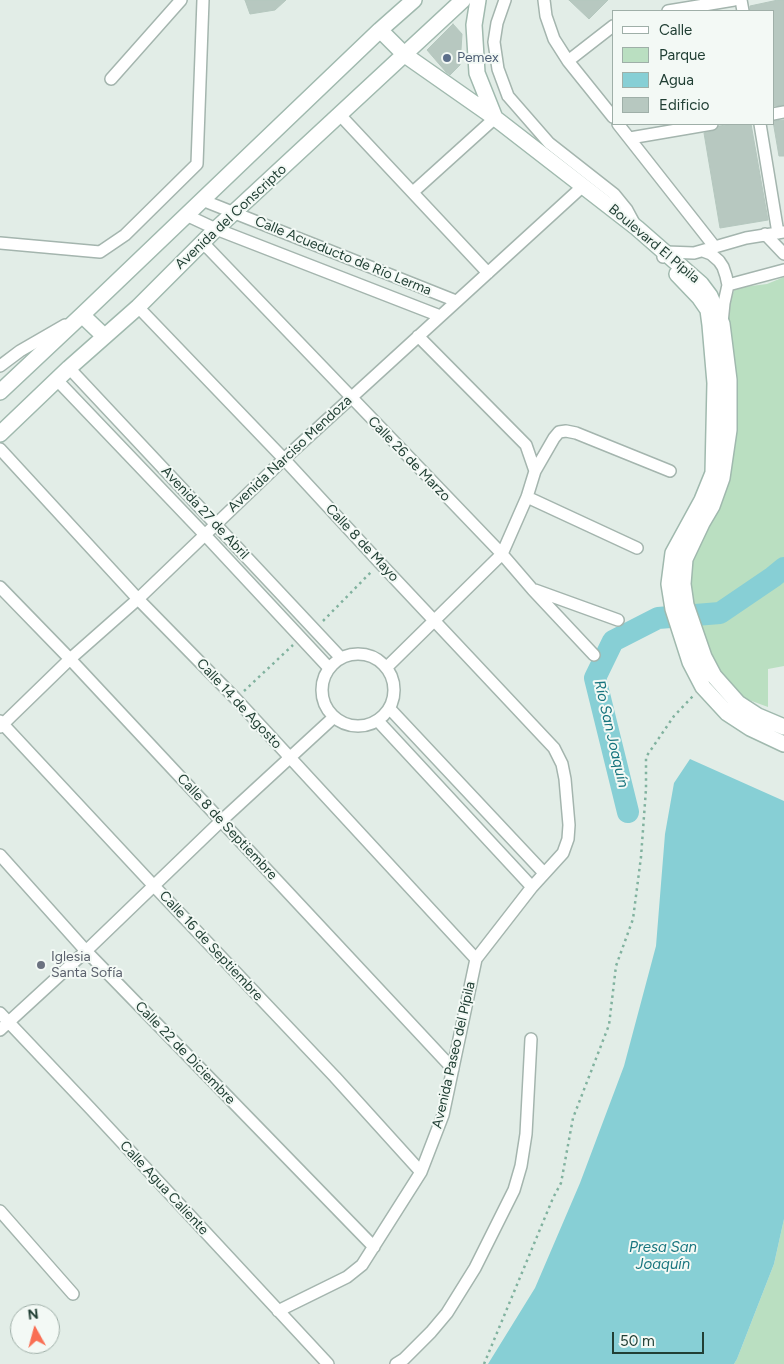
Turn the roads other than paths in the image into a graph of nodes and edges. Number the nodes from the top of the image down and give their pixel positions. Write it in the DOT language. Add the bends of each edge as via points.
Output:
graph roads {
  1 [pos="203,0"];
  2 [pos="414,0"];
  3 [pos="463,0"];
  4 [pos="478,0"];
  5 [pos="505,0"];
  6 [pos="544,0"];
  7 [pos="734,0"];
  8 [pos="177,1"];
  9 [pos="711,2"];
  10 [pos="675,10"];
  11 [pos="612,27"];
  12 [pos="380,30"];
  13 [pos="405,55"];
  14 [pos="568,61"];
  15 [pos="111,79"];
  16 [pos="340,115"];
  17 [pos="612,116"];
  18 [pos="495,118"];
  19 [pos="619,125"];
  20 [pos="691,125"];
  21 [pos="760,125"];
  22 [pos="630,138"];
  23 [pos="580,188"];
  24 [pos="413,192"];
  25 [pos="202,200"];
  26 [pos="234,213"];
  27 [pos="186,215"];
  28 [pos="637,228"];
  29 [pos="216,229"];
  30 [pos="781,232"];
  31 [pos="765,234"];
  32 [pos="0,243"];
  33 [pos="202,243"];
  34 [pos="708,248"];
  35 [pos="784,254"];
  36 [pos="664,256"];
  37 [pos="784,270"];
  38 [pos="488,273"];
  39 [pos="728,285"];
  40 [pos="456,301"];
  41 [pos="138,307"];
  42 [pos="82,315"];
  43 [pos="440,316"];
  44 [pos="722,324"];
  45 [pos="104,336"];
  46 [pos="418,336"];
  47 [pos="0,366"];
  48 [pos="69,368"];
  49 [pos="56,379"];
  50 [pos="0,392"];
  51 [pos="350,398"];
  52 [pos="0,434"];
  53 [pos="0,449"];
  54 [pos="284,459"];
  55 [pos="535,470"];
  56 [pos="670,471"];
  57 [pos="527,497"];
  58 [pos="215,524"];
  59 [pos="205,535"];
  60 [pos="637,548"];
  61 [pos="502,554"];
  62 [pos="0,586"];
  63 [pos="533,590"];
  64 [pos="138,599"];
  65 [pos="679,607"];
  66 [pos="618,620"];
  67 [pos="435,621"];
  68 [pos="685,625"];
  69 [pos="594,655"];
  70 [pos="341,658"];
  71 [pos="70,659"];
  72 [pos="388,667"];
  73 [pos="329,668"];
  74 [pos="390,709"];
  75 [pos="334,717"];
  76 [pos="378,720"];
  77 [pos="1,724"];
  78 [pos="784,727"];
  79 [pos="784,744"];
  80 [pos="290,758"];
  81 [pos="567,791"];
  82 [pos="221,821"];
  83 [pos="0,855"];
  84 [pos="544,874"];
  85 [pos="154,885"];
  86 [pos="532,887"];
  87 [pos="86,951"];
  88 [pos="476,959"];
  89 [pos="0,1013"];
  90 [pos="9,1022"];
  91 [pos="0,1030"];
  92 [pos="531,1039"];
  93 [pos="453,1069"];
  94 [pos="421,1172"];
  95 [pos="0,1211"];
  96 [pos="374,1247"];
  97 [pos="73,1294"];
  98 [pos="278,1311"];
  99 [pos="328,1364"];
  100 [pos="396,1364"];
  1 -- 32 [label="street" via="197,164 125,235 100,252"];
  2 -- 12 [label="street"];
  3 -- 13 [label="street, Avenida del Conscripto"];
  4 -- 18 [label="street" via="474,25 477,73"];
  5 -- 28 [label="street" via="494,42 498,69 508,96 549,143 614,194"];
  6 -- 14 [label="street" via="554,39"];
  7 -- 9 [label="street"];
  8 -- 15 [label="street"];
  9 -- 10 [label="street"];
  11 -- 14 [label="street"];
  12 -- 13 [label="street, Boulevard El Pípila"];
  12 -- 25 [label="street"];
  13 -- 16 [label="street, Avenida del Conscripto"];
  13 -- 18 [label="street, Boulevard El Pípila"];
  14 -- 17 [label="street"];
  16 -- 24 [label="street"];
  16 -- 26 [label="street, Avenida del Conscripto"];
  18 -- 23 [label="street, Boulevard El Pípila"];
  18 -- 24 [label="street"];
  19 -- 22 [label="street"];
  20 -- 22 [label="street"];
  21 -- 30 [label="street"];
  22 -- 34 [label="street"];
  23 -- 28 [label="street, Boulevard El Pípila"];
  23 -- 36 [label="street, Boulevard El Pípila"];
  23 -- 38 [label="street, Avenida Narciso Mendoza"];
  24 -- 38 [label="street"];
  25 -- 26 [label="street, Calle Acueducto de Río Lerma"];
  25 -- 27 [label="street"];
  26 -- 29 [label="street, Avenida del Conscripto"];
  26 -- 40 [label="street, Calle Acueducto de Río Lerma"];
  27 -- 29 [label="street, Calle Acueducto de Río Lerma"];
  27 -- 42 [label="street"];
  28 -- 36 [label="street, Boulevard El Pípila"];
  29 -- 33 [label="street, Avenida del Conscripto"];
  29 -- 43 [label="street, Calle Acueducto de Río Lerma"];
  30 -- 31 [label="street"];
  31 -- 34 [label="street"];
  31 -- 35 [label="street"];
  33 -- 41 [label="street, Avenida del Conscripto"];
  33 -- 51 [label="street, Calle 26 de Marzo"];
  34 -- 36 [label="street"];
  34 -- 39 [label="street" via="723,267"];
  36 -- 44 [label="street, Boulevard El Pípila" via="701,284"];
  36 -- 65 [label="street, Boulevard El Pípila" via="708,310 715,383 713,473 673,553 669,584"];
  37 -- 39 [label="street"];
  38 -- 40 [label="street, Avenida Narciso Mendoza"];
  39 -- 44 [label="street"];
  40 -- 43 [label="street, Avenida Narciso Mendoza"];
  41 -- 45 [label="street, Avenida del Conscripto"];
  41 -- 54 [label="street, Calle 8 de Mayo"];
  42 -- 45 [label="street"];
  42 -- 47 [label="street"];
  42 -- 50 [label="street"];
  43 -- 46 [label="street, Avenida Narciso Mendoza"];
  44 -- 65 [label="street, Boulevard El Pípila" via="729,380 729,430 722,478 712,506 685,559"];
  45 -- 48 [label="street, Avenida del Conscripto"];
  46 -- 51 [label="street, Avenida Narciso Mendoza"];
  46 -- 55 [label="street" via="526,445"];
  48 -- 49 [label="street, Avenida del Conscripto"];
  48 -- 58 [label="street, Avenida 27 de Abril"];
  49 -- 52 [label="street, Avenida del Conscripto"];
  49 -- 59 [label="street, Avenida 27 de Abril"];
  51 -- 54 [label="street, Avenida Narciso Mendoza"];
  51 -- 61 [label="street, Calle 26 de Marzo"];
  53 -- 64 [label="street, Calle 14 de Agosto"];
  54 -- 58 [label="street, Avenida Narciso Mendoza"];
  54 -- 67 [label="street, Calle 8 de Mayo"];
  55 -- 56 [label="street" via="554,438 559,432 566,431"];
  55 -- 57 [label="street"];
  57 -- 60 [label="street"];
  57 -- 61 [label="street"];
  58 -- 59 [label="street, Avenida Narciso Mendoza"];
  58 -- 70 [label="street, Avenida 27 de Abril"];
  59 -- 64 [label="street, Avenida Narciso Mendoza"];
  59 -- 73 [label="street, Avenida 27 de Abril"];
  61 -- 63 [label="street, Calle 26 de Marzo"];
  61 -- 67 [label="street"];
  62 -- 71 [label="street, Calle 8 de Septiembre"];
  63 -- 66 [label="street"];
  63 -- 69 [label="street, Calle 26 de Marzo"];
  64 -- 71 [label="street, Avenida Narciso Mendoza"];
  64 -- 80 [label="street, Calle 14 de Agosto"];
  65 -- 68 [label="street, Boulevard El Pípila"];
  67 -- 72 [label="street"];
  67 -- 81 [label="street, Calle 8 de Mayo" via="554,748 562,764"];
  68 -- 78 [label="street, Boulevard El Pípila" via="714,676 738,703"];
  68 -- 79 [label="street, Boulevard El Pípila" via="690,662 703,687 727,713"];
  70 -- 72 [label="street" via="366,654"];
  70 -- 73 [label="street"];
  71 -- 77 [label="street, Avenida Narciso Mendoza"];
  71 -- 82 [label="street, Calle 8 de Septiembre"];
  72 -- 74 [label="street" via="395,688"];
  73 -- 75 [label="street" via="323,680 322,693"];
  74 -- 76 [label="street"];
  74 -- 84 [label="street"];
  75 -- 76 [label="street" via="344,724 356,726"];
  75 -- 80 [label="street"];
  76 -- 86 [label="street"];
  77 -- 85 [label="street, Calle 16 de Septiembre"];
  80 -- 82 [label="street"];
  80 -- 88 [label="street, Calle 14 de Agosto"];
  81 -- 84 [label="street, Avenida Paseo del Pípila" via="568,839 563,853"];
  82 -- 85 [label="street"];
  82 -- 93 [label="street, Calle 8 de Septiembre"];
  83 -- 87 [label="street, Calle 22 de Diciembre"];
  84 -- 86 [label="street, Avenida Paseo del Pípila"];
  85 -- 87 [label="street"];
  85 -- 94 [label="street, Calle 16 de Septiembre"];
  86 -- 88 [label="street, Avenida Paseo del Pípila"];
  87 -- 90 [label="street"];
  87 -- 96 [label="street, Calle 22 de Diciembre"];
  88 -- 93 [label="street, Avenida Paseo del Pípila"];
  89 -- 90 [label="street, Calle Agua Caliente"];
  90 -- 91 [label="street"];
  90 -- 98 [label="street, Calle Agua Caliente"];
  92 -- 100 [label="street" via="526,1134 522,1166 514,1190 475,1268 447,1313 432,1332"];
  93 -- 94 [label="street, Avenida Paseo del Pípila" via="443,1114"];
  94 -- 96 [label="street, Avenida Paseo del Pípila"];
  95 -- 97 [label="street"];
  96 -- 98 [label="street, Avenida Paseo del Pípila" via="362,1265 347,1277"];
  98 -- 99 [label="street, Calle Agua Caliente"];
}
